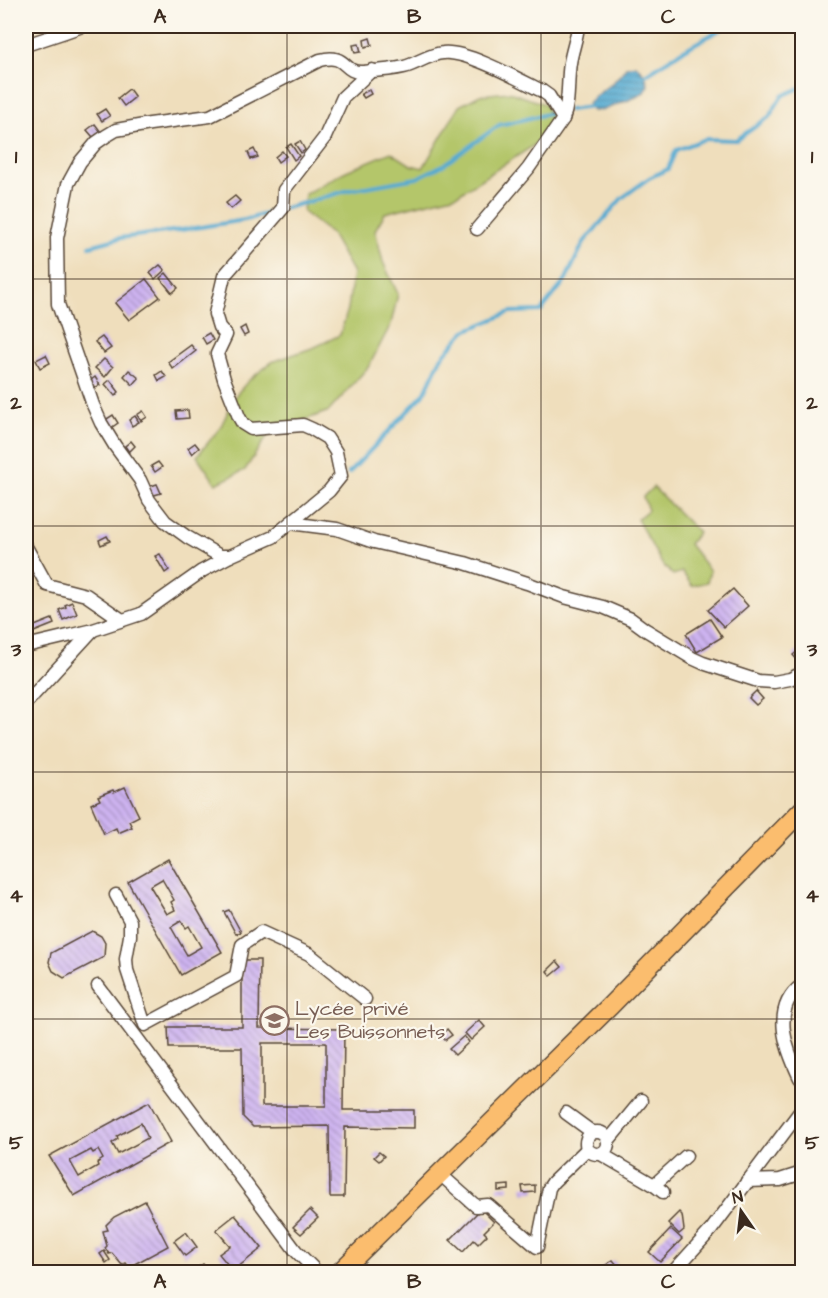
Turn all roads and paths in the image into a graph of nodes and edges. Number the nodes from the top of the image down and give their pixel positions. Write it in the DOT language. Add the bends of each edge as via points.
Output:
graph roads {
  1 [pos="82,26"];
  2 [pos="578,26"];
  3 [pos="26,45"];
  4 [pos="372,70"];
  5 [pos="563,119"];
  6 [pos="477,229"];
  7 [pos="290,523"];
  8 [pos="26,547"];
  9 [pos="230,556"];
  10 [pos="122,620"];
  11 [pos="93,630"];
  12 [pos="26,646"];
  13 [pos="802,673"];
  14 [pos="26,703"];
  15 [pos="802,810"];
  16 [pos="116,895"];
  17 [pos="802,985"];
  18 [pos="98,986"];
  19 [pos="365,999"];
  20 [pos="145,1025"];
  21 [pos="144,1047"];
  22 [pos="800,1078"];
  23 [pos="641,1101"];
  24 [pos="802,1109"];
  25 [pos="566,1113"];
  26 [pos="592,1132"];
  27 [pos="608,1141"];
  28 [pos="587,1149"];
  29 [pos="601,1154"];
  30 [pos="686,1156"];
  31 [pos="802,1173"];
  32 [pos="440,1174"];
  33 [pos="747,1180"];
  34 [pos="317,1272"];
  35 [pos="340,1272"];
  36 [pos="673,1272"];
  1 -- 3 [label="street"];
  2 -- 5 [label="street"];
  4 -- 5 [label="street" via="405,66 451,52 542,91"];
  4 -- 7 [label="street" via="343,98 325,137 284,190 283,208 224,276 216,305 217,322 226,335 218,354 219,365 243,424 251,429 303,425 327,438 336,452 341,476"];
  4 -- 9 [label="street" via="351,71 340,59 320,60 210,116 116,130 96,143 69,184 57,238 58,304 93,405 165,521 220,556"];
  5 -- 6 [label="street" via="528,169"];
  7 -- 9 [label="street" via="273,537"];
  7 -- 13 [label="street" via="337,529 374,542 465,563 603,607 692,658 758,681 774,682"];
  8 -- 10 [label="street" via="47,585 86,595"];
  9 -- 10 [label="street" via="141,614"];
  10 -- 11 [label="street"];
  11 -- 12 [label="street"];
  11 -- 14 [label="street"];
  15 -- 32 [label="highway"];
  16 -- 20 [label="street" via="130,921 127,970"];
  17 -- 22 [label="street" via="783,1010 784,1035"];
  18 -- 21 [label="street"];
  19 -- 20 [label="street" via="309,954 261,932 242,945 236,976"];
  20 -- 21 [label="street"];
  21 -- 34 [label="street" via="296,1251"];
  23 -- 27 [label="street"];
  24 -- 33 [label="street"];
  25 -- 26 [label="street"];
  26 -- 27 [label="street" via="604,1134"];
  26 -- 28 [label="street" via="586,1139"];
  27 -- 29 [label="street"];
  28 -- 29 [label="street"];
  28 -- 32 [label="street" via="552,1182 537,1247 488,1205 476,1206"];
  29 -- 30 [label="street" via="658,1189"];
  31 -- 33 [label="street" via="780,1180"];
  32 -- 35 [label="highway"];
  33 -- 36 [label="street" via="711,1230"];
}
